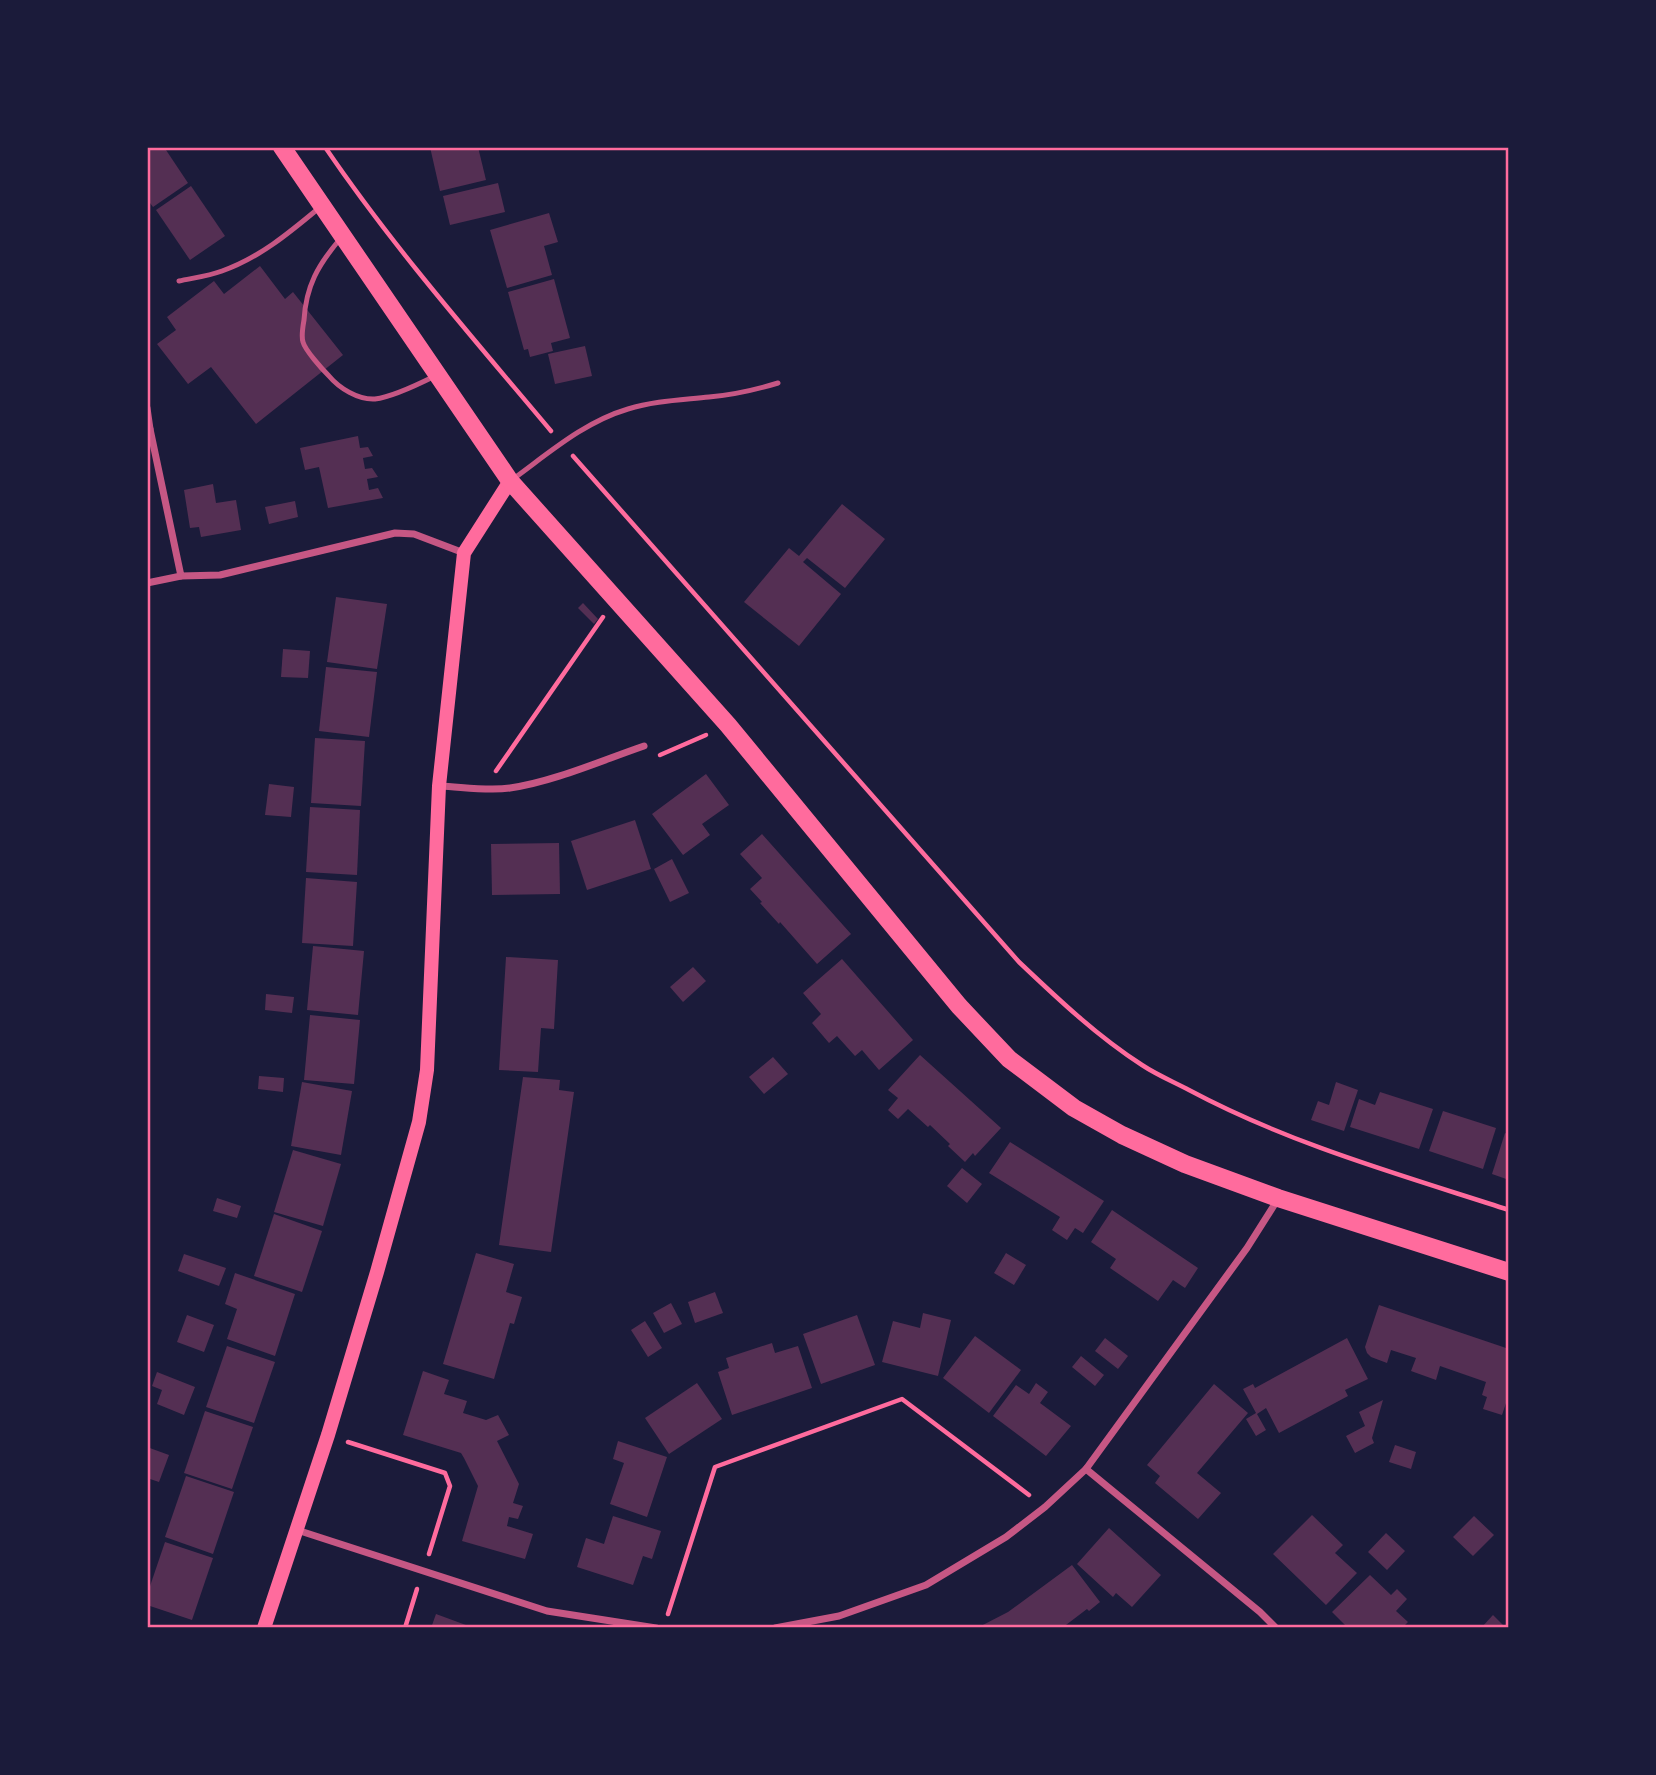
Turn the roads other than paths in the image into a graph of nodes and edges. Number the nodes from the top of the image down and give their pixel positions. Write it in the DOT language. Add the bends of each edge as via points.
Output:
graph roads {
  1 [pos="282,147"];
  2 [pos="321,206"];
  3 [pos="342,237"];
  4 [pos="179,281"];
  5 [pos="437,375"];
  6 [pos="778,383"];
  7 [pos="147,408"];
  8 [pos="148,429"];
  9 [pos="510,481"];
  10 [pos="464,553"];
  11 [pos="181,576"];
  12 [pos="147,583"];
  13 [pos="644,746"];
  14 [pos="439,786"];
  15 [pos="1279,1198"];
  16 [pos="1509,1272"];
  17 [pos="1086,1469"];
  18 [pos="296,1530"];
  19 [pos="264,1628"];
  20 [pos="656,1628"];
  21 [pos="775,1628"];
  22 [pos="1276,1628"];
  1 -- 2 [label="main road"];
  2 -- 3 [label="main road"];
  2 -- 4 [label="lane" via="252,258 221,272"];
  3 -- 5 [label="main road"];
  3 -- 5 [label="lane" via="313,277 304,306 302,341 335,383 361,398 376,399"];
  5 -- 9 [label="main road"];
  6 -- 9 [label="lane" via="757,390 660,402 600,419"];
  7 -- 8 [label="street"];
  8 -- 11 [label="street"];
  9 -- 10 [label="main road"];
  9 -- 15 [label="main road" via="728,725 958,1006 1009,1059 1074,1108 1122,1135"];
  10 -- 11 [label="street" via="414,534 395,533 220,575"];
  10 -- 14 [label="main road"];
  11 -- 12 [label="street"];
  13 -- 14 [label="street" via="538,783 484,789"];
  14 -- 18 [label="main road" via="427,1070 419,1122"];
  15 -- 16 [label="main road"];
  15 -- 17 [label="street"];
  17 -- 21 [label="street" via="1006,1537 926,1585 839,1616"];
  17 -- 22 [label="street"];
  18 -- 19 [label="main road"];
  18 -- 20 [label="street" via="547,1611"];
}
